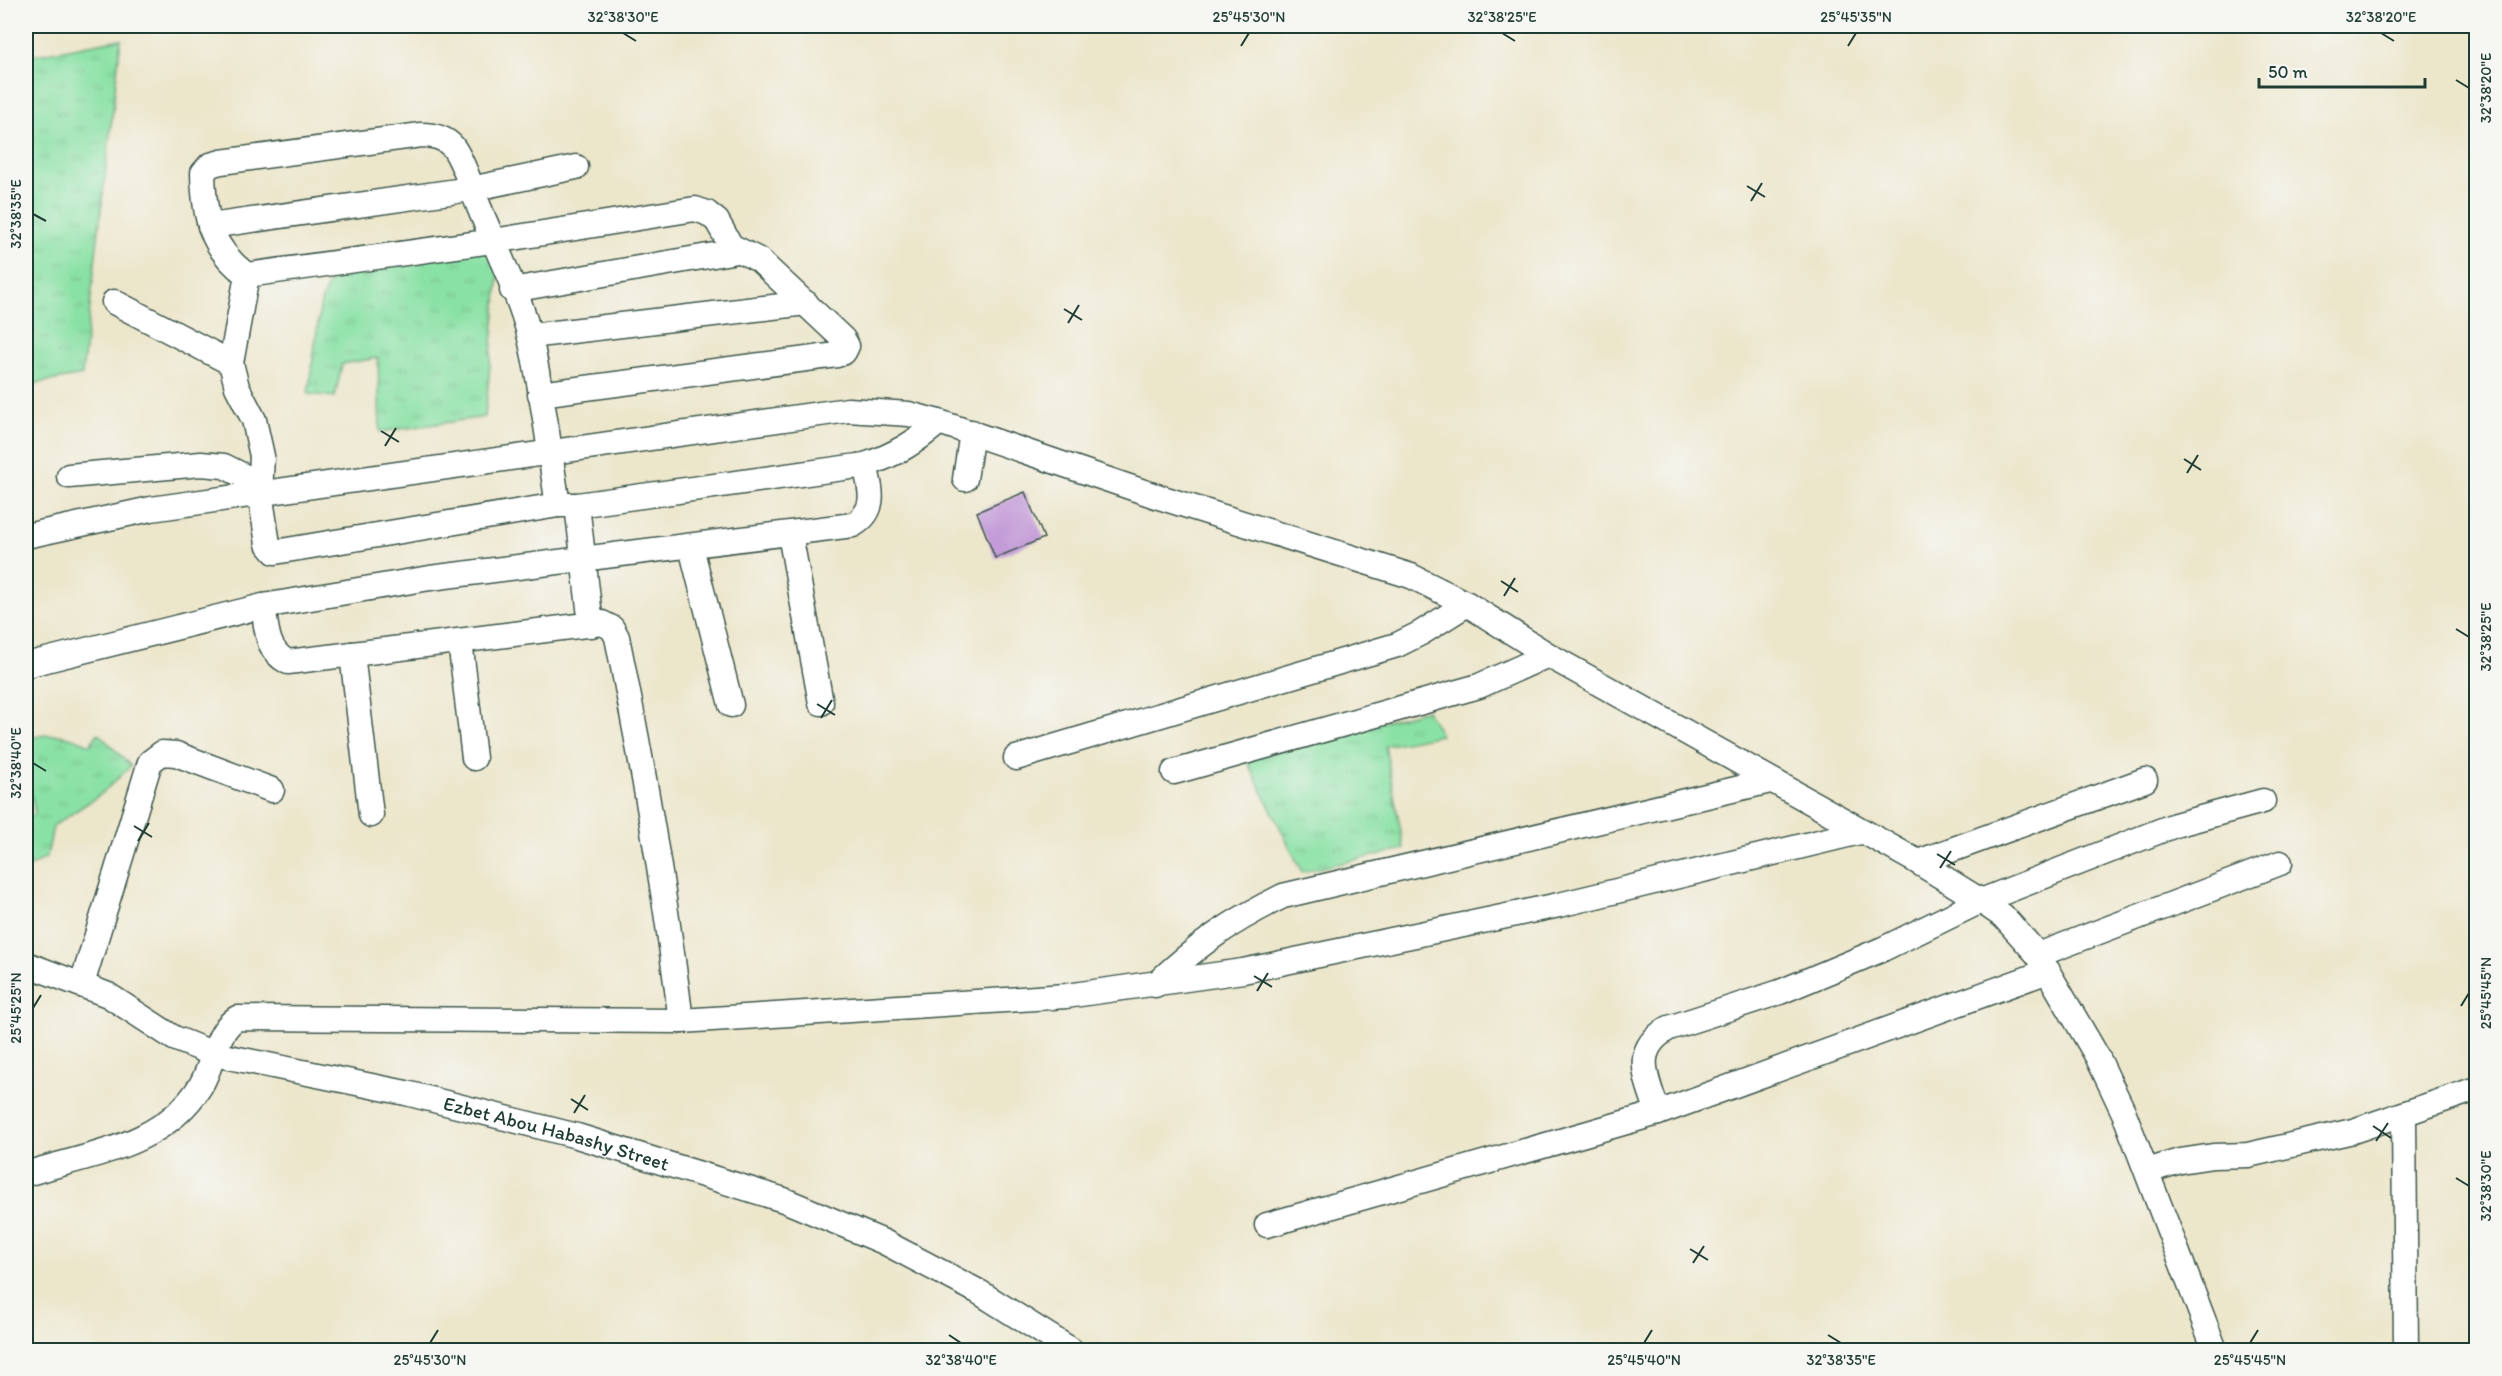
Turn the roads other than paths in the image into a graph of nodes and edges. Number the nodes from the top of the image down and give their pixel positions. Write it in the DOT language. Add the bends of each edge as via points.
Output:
graph roads {
  1 [pos="576,167"];
  2 [pos="471,189"];
  3 [pos="210,226"];
  4 [pos="493,242"];
  5 [pos="737,251"];
  6 [pos="247,275"];
  7 [pos="512,290"];
  8 [pos="114,302"];
  9 [pos="806,303"];
  10 [pos="530,336"];
  11 [pos="231,363"];
  12 [pos="540,394"];
  13 [pos="939,422"];
  14 [pos="972,432"];
  15 [pos="550,452"];
  16 [pos="865,465"];
  17 [pos="69,476"];
  18 [pos="965,479"];
  19 [pos="260,493"];
  20 [pos="568,505"];
  21 [pos="790,534"];
  22 [pos="26,536"];
  23 [pos="691,547"];
  24 [pos="583,559"];
  25 [pos="1467,604"];
  26 [pos="263,606"];
  27 [pos="591,625"];
  28 [pos="460,641"];
  29 [pos="352,654"];
  30 [pos="1548,655"];
  31 [pos="26,665"];
  32 [pos="821,703"];
  33 [pos="730,705"];
  34 [pos="474,758"];
  35 [pos="1016,758"];
  36 [pos="1174,772"];
  37 [pos="2145,780"];
  38 [pos="1770,781"];
  39 [pos="272,790"];
  40 [pos="2263,801"];
  41 [pos="371,815"];
  42 [pos="1860,832"];
  43 [pos="1918,862"];
  44 [pos="2280,863"];
  45 [pos="1981,901"];
  46 [pos="2043,963"];
  47 [pos="26,964"];
  48 [pos="82,984"];
  49 [pos="1155,985"];
  50 [pos="681,1021"];
  51 [pos="214,1054"];
  52 [pos="2476,1089"];
  53 [pos="1658,1113"];
  54 [pos="2404,1116"];
  55 [pos="2146,1171"];
  56 [pos="26,1174"];
  57 [pos="1267,1225"];
  58 [pos="1071,1350"];
  59 [pos="2215,1350"];
  60 [pos="2406,1350"];
  1 -- 2 [label="street"];
  2 -- 3 [label="street"];
  2 -- 3 [label="street" via="454,148 433,135 232,160 210,165 204,173"];
  2 -- 4 [label="street"];
  3 -- 6 [label="street" via="217,245"];
  4 -- 5 [label="street" via="695,209 717,221"];
  4 -- 6 [label="street"];
  4 -- 7 [label="street"];
  5 -- 7 [label="street"];
  5 -- 9 [label="street" via="759,260"];
  6 -- 11 [label="street"];
  7 -- 10 [label="street"];
  8 -- 11 [label="street"];
  9 -- 10 [label="street"];
  9 -- 12 [label="street" via="843,339 844,352"];
  10 -- 12 [label="street"];
  11 -- 19 [label="street" via="237,387 254,420 262,456"];
  12 -- 15 [label="street"];
  13 -- 14 [label="street"];
  13 -- 15 [label="street" via="909,414 848,410"];
  13 -- 16 [label="street" via="918,441"];
  14 -- 18 [label="street"];
  14 -- 25 [label="street" via="1153,495 1411,576"];
  15 -- 19 [label="street"];
  15 -- 20 [label="street"];
  16 -- 20 [label="street"];
  16 -- 21 [label="street" via="872,497 863,519 853,525"];
  17 -- 19 [label="street" via="201,464 224,466 244,476"];
  19 -- 20 [label="street" via="268,544 275,552"];
  19 -- 22 [label="street" via="151,509"];
  20 -- 24 [label="street"];
  21 -- 23 [label="street"];
  21 -- 32 [label="street"];
  23 -- 24 [label="street"];
  23 -- 33 [label="street"];
  24 -- 26 [label="street" via="430,578"];
  24 -- 27 [label="street"];
  25 -- 30 [label="street"];
  25 -- 35 [label="street" via="1397,645"];
  26 -- 29 [label="street" via="270,646 288,662"];
  26 -- 31 [label="street"];
  27 -- 28 [label="street"];
  27 -- 50 [label="street" via="602,623 612,628 617,637 653,823"];
  28 -- 29 [label="street"];
  28 -- 34 [label="street"];
  29 -- 41 [label="street"];
  30 -- 36 [label="street" via="1479,686"];
  30 -- 38 [label="street"];
  37 -- 43 [label="street"];
  38 -- 42 [label="street"];
  38 -- 49 [label="street" via="1283,896 1236,919 1193,949"];
  39 -- 48 [label="street" via="176,754 162,753 150,762"];
  40 -- 45 [label="street" via="2175,825"];
  42 -- 43 [label="street"];
  42 -- 49 [label="street" via="1559,905 1243,971"];
  43 -- 45 [label="street"];
  44 -- 46 [label="street"];
  45 -- 46 [label="street" via="2015,928"];
  45 -- 53 [label="street" via="1832,971 1654,1037 1644,1052 1645,1071"];
  46 -- 53 [label="street"];
  46 -- 55 [label="street" via="2097,1056"];
  47 -- 48 [label="street, Ezbet Abou Habashy Street"];
  48 -- 51 [label="street, Ezbet Abou Habashy Street" via="125,1004 174,1038"];
  49 -- 50 [label="street" via="976,1003"];
  50 -- 51 [label="street" via="248,1016 228,1023"];
  51 -- 56 [label="street" via="201,1085 178,1113 149,1135 115,1149"];
  51 -- 58 [label="street, Ezbet Abou Habashy Street" via="406,1093 577,1136 784,1200 884,1242 970,1287"];
  52 -- 54 [label="street"];
  53 -- 57 [label="street"];
  54 -- 55 [label="street" via="2301,1144 2248,1155 2180,1161"];
  54 -- 60 [label="street"];
  55 -- 59 [label="street"];
}
